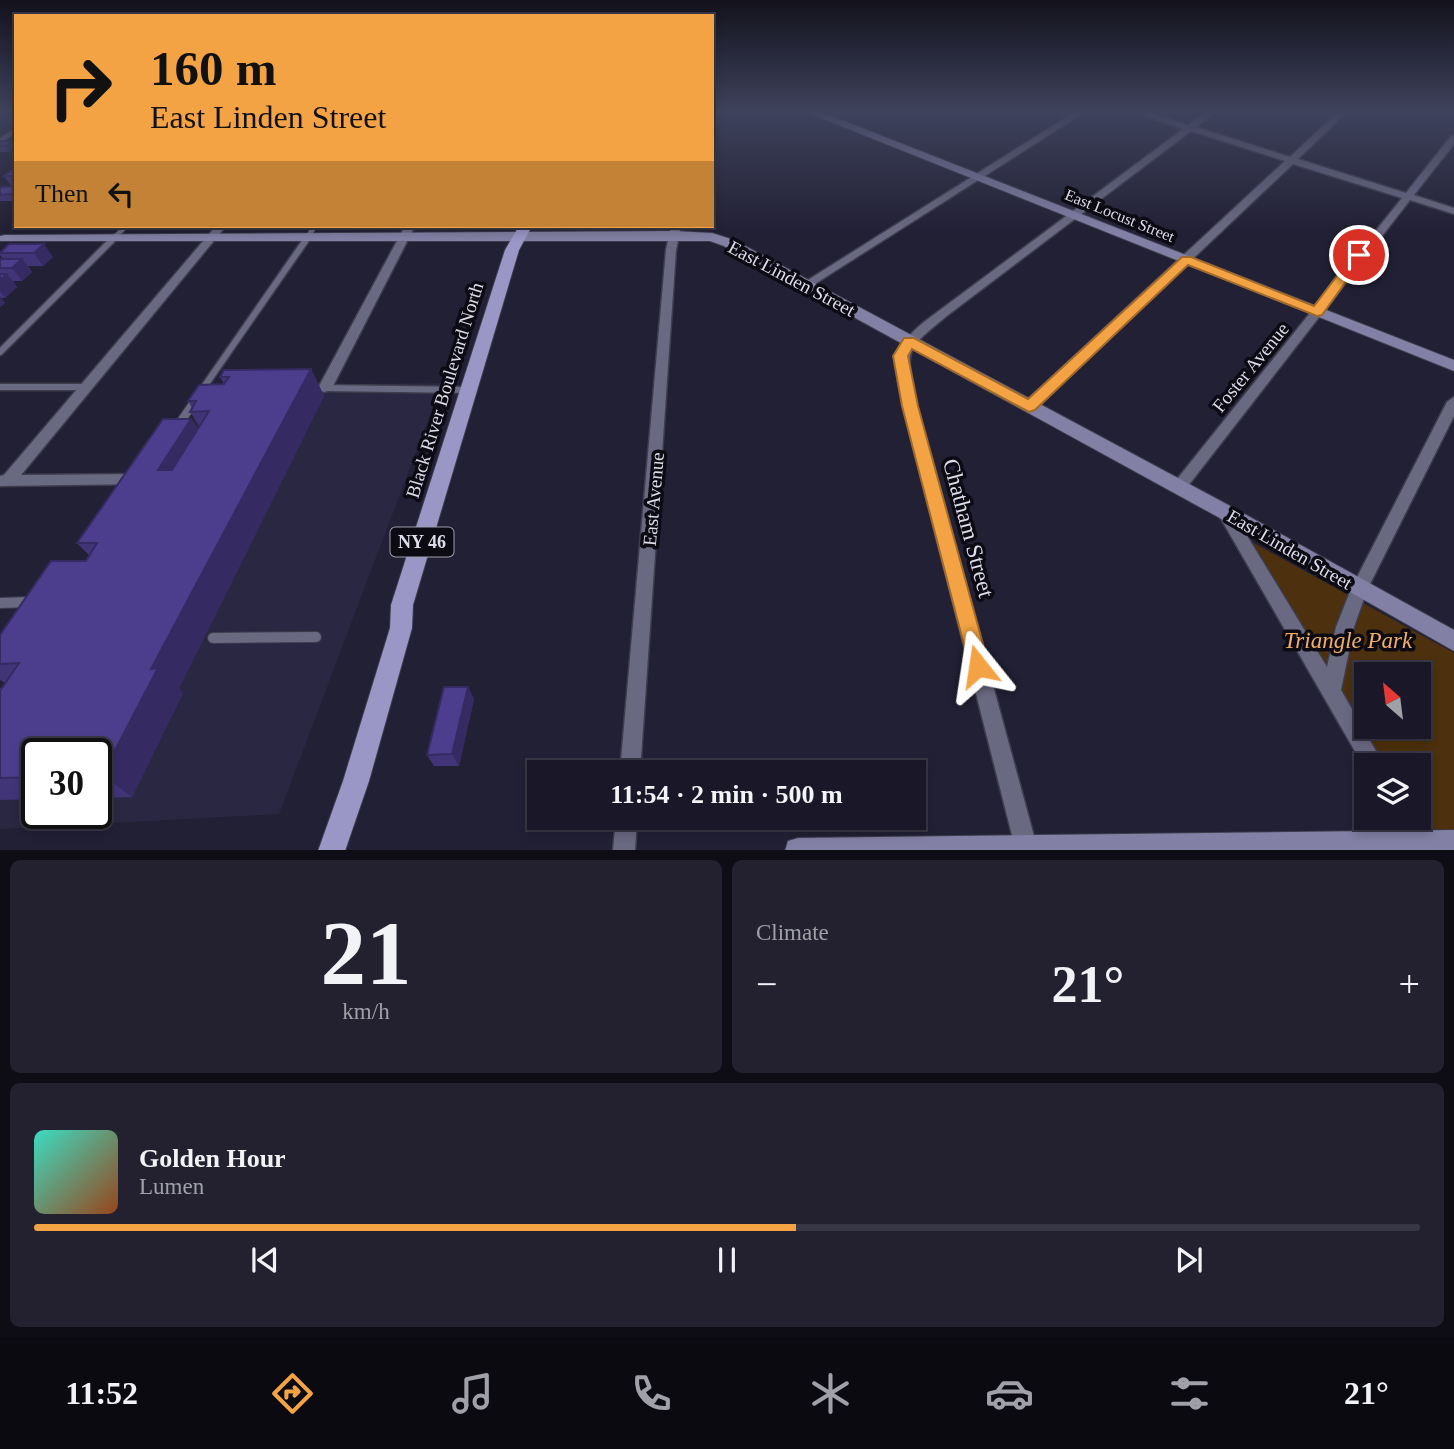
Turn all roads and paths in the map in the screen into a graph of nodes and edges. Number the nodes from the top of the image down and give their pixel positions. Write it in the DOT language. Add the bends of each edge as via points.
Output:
graph roads {
  1 [pos="911,152"];
  2 [pos="1018,152"];
  3 [pos="1158,152"];
  4 [pos="1265,152"];
  5 [pos="1301,152"];
  6 [pos="1443,152"];
  7 [pos="1292,160"];
  8 [pos="977,178"];
  9 [pos="1406,196"];
  10 [pos="1454,211"];
  11 [pos="1074,215"];
  12 [pos="18,228"];
  13 [pos="124,228"];
  14 [pos="219,228"];
  15 [pos="675,230"];
  16 [pos="408,231"];
  17 [pos="523,231"];
  18 [pos="311,232"];
  19 [pos="211,238"];
  20 [pos="113,239"];
  21 [pos="2,241"];
  22 [pos="1186,260"];
  23 [pos="806,285"];
  24 [pos="1317,312"];
  25 [pos="909,341"];
  26 [pos="0,352"];
  27 [pos="1454,366"];
  28 [pos="0,387"];
  29 [pos="87,387"];
  30 [pos="312,388"];
  31 [pos="326,388"];
  32 [pos="203,389"];
  33 [pos="216,389"];
  34 [pos="469,390"];
  35 [pos="1454,402"];
  36 [pos="1029,407"];
  37 [pos="172,435"];
  38 [pos="141,480"];
  39 [pos="4,481"];
  40 [pos="1179,487"];
  41 [pos="1225,512"];
  42 [pos="1359,589"];
  43 [pos="42,601"];
  44 [pos="0,603"];
  45 [pos="316,637"];
  46 [pos="213,638"];
  47 [pos="1454,641"];
  48 [pos="1331,691"];
  49 [pos="1367,753"];
  50 [pos="631,760"];
  51 [pos="625,830"];
  52 [pos="1413,830"];
  53 [pos="1454,843"];
  54 [pos="1423,847"];
  55 [pos="1027,849"];
  56 [pos="331,850"];
  57 [pos="624,850"];
  58 [pos="798,850"];
  1 -- 8 [label="street, East Locust Street"];
  2 -- 8 [label="street"];
  3 -- 11 [label="street"];
  4 -- 7 [label="street"];
  5 -- 7 [label="street"];
  6 -- 9 [label="street, Foster Avenue"];
  7 -- 9 [label="street"];
  7 -- 22 [label="street"];
  8 -- 11 [label="street, East Locust Street"];
  8 -- 23 [label="street"];
  9 -- 10 [label="street"];
  9 -- 24 [label="street, Foster Avenue"];
  11 -- 22 [label="street, East Locust Street"];
  11 -- 25 [label="street"];
  12 -- 21 [label="street"];
  13 -- 20 [label="lane"];
  14 -- 19 [label="street"];
  15 -- 17 [label="street, East Linden Street"];
  15 -- 23 [label="street, East Linden Street" via="729,243"];
  15 -- 50 [label="street, East Avenue"];
  16 -- 17 [label="street, East Linden Street"];
  16 -- 18 [label="street, East Linden Street"];
  16 -- 31 [label="street"];
  17 -- 34 [label="main road, Black River Boulevard North / NY 46" via="498,289"];
  18 -- 19 [label="street, East Linden Street"];
  18 -- 32 [label="lane"];
  19 -- 20 [label="street, East Linden Street"];
  19 -- 29 [label="street"];
  20 -- 21 [label="street, East Linden Street"];
  20 -- 26 [label="lane"];
  22 -- 24 [label="street, East Locust Street"];
  22 -- 36 [label="street"];
  23 -- 25 [label="street, East Linden Street"];
  24 -- 27 [label="street, East Locust Street"];
  24 -- 40 [label="street, Foster Avenue"];
  25 -- 36 [label="street, East Linden Street"];
  25 -- 55 [label="street, Chatham Street" via="901,356 910,406"];
  28 -- 29 [label="lane"];
  29 -- 39 [label="street"];
  30 -- 31 [label="lane"];
  31 -- 34 [label="lane"];
  32 -- 33 [label="lane"];
  32 -- 37 [label="lane"];
  34 -- 56 [label="main road, Black River Boulevard North / NY 46" via="402,605 401,628 356,781"];
  35 -- 42 [label="street"];
  36 -- 40 [label="street, East Linden Street"];
  38 -- 39 [label="street"];
  40 -- 41 [label="street, East Linden Street"];
  41 -- 42 [label="street, East Linden Street"];
  41 -- 48 [label="street"];
  42 -- 47 [label="street, East Linden Street"];
  42 -- 48 [label="street"];
  43 -- 44 [label="lane"];
  45 -- 46 [label="lane"];
  48 -- 49 [label="street"];
  51 -- 57 [label="street"];
  52 -- 54 [label="street"];
  53 -- 54 [label="street"];
  54 -- 55 [label="street"];
  55 -- 58 [label="street"];
}
